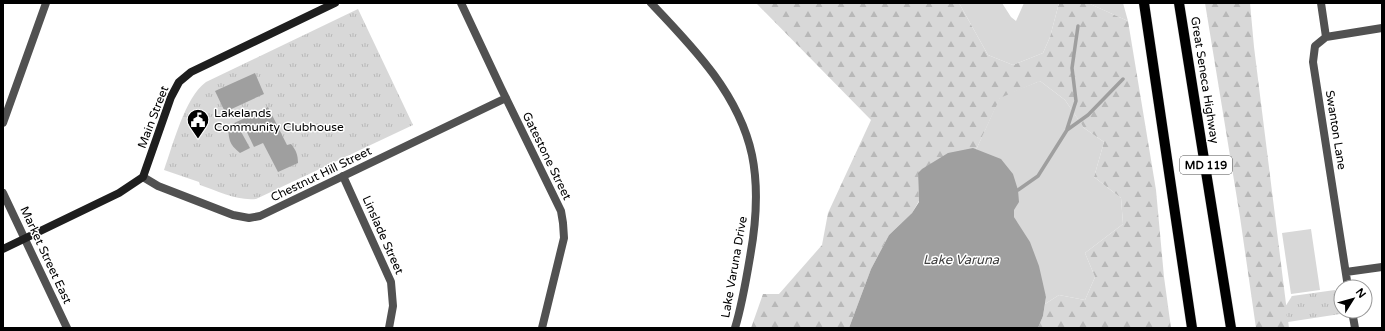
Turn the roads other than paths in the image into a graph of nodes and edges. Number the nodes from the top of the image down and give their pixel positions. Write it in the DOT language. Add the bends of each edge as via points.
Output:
graph roads {
  1 [pos="46,3"];
  2 [pos="335,3"];
  3 [pos="462,3"];
  4 [pos="651,3"];
  5 [pos="1144,3"];
  6 [pos="1179,3"];
  7 [pos="1321,3"];
  8 [pos="1382,28"];
  9 [pos="1326,37"];
  10 [pos="506,98"];
  11 [pos="3,123"];
  12 [pos="343,176"];
  13 [pos="143,177"];
  14 [pos="3,193"];
  15 [pos="24,238"];
  16 [pos="3,249"];
  17 [pos="1382,267"];
  18 [pos="1346,272"];
  19 [pos="1347,279"];
  20 [pos="67,328"];
  21 [pos="389,328"];
  22 [pos="542,328"];
  23 [pos="734,328"];
  24 [pos="1192,328"];
  25 [pos="1231,328"];
  1 -- 11 [label="street"];
  2 -- 13 [label="street, Main Street" via="191,72 179,82 171,97"];
  3 -- 10 [label="street, Gatestone Street"];
  4 -- 23 [label="street, Lake Varuna Drive" via="687,40 715,76 736,110 752,155 756,197 754,231 740,313"];
  5 -- 24 [label="main road, MD 119"];
  6 -- 25 [label="main road, Great Seneca Highway / MD 119"];
  7 -- 9 [label="street"];
  8 -- 9 [label="street"];
  9 -- 18 [label="street, Swanton Lane" via="1315,46 1314,62"];
  10 -- 12 [label="street, Chestnut Hill Street"];
  10 -- 22 [label="street, Gatestone Street" via="561,211 563,223 564,238"];
  12 -- 13 [label="street, Chestnut Hill Street" via="270,212 249,218 165,188"];
  12 -- 21 [label="street, Linslade Street" via="391,282 393,306"];
  13 -- 15 [label="street" via="119,193"];
  14 -- 15 [label="street, Market Street East"];
  15 -- 16 [label="street"];
  15 -- 20 [label="street, Market Street East"];
  17 -- 18 [label="street"];
  18 -- 19 [label="street, Swanton Lane"];
}
